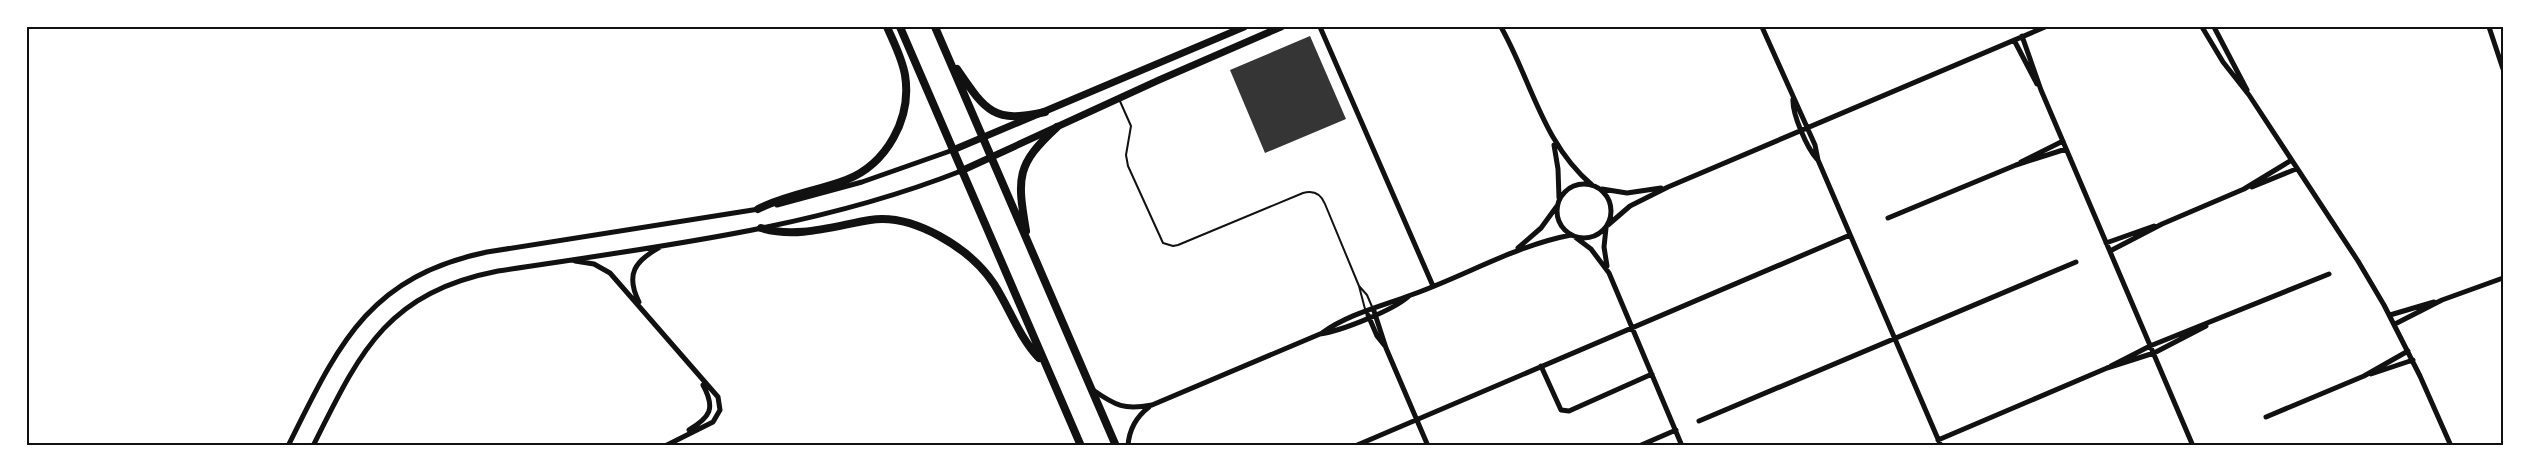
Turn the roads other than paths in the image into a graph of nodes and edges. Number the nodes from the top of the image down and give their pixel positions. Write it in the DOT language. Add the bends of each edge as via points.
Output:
graph roads {
  1 [pos="887,27"];
  2 [pos="900,27"];
  3 [pos="935,27"];
  4 [pos="1244,27"];
  5 [pos="1281,27"];
  6 [pos="1320,27"];
  7 [pos="1502,27"];
  8 [pos="1762,27"];
  9 [pos="2045,27"];
  10 [pos="2202,27"];
  11 [pos="2214,27"];
  12 [pos="2489,27"];
  13 [pos="1234,29"];
  14 [pos="2022,36"];
  15 [pos="2014,40"];
  16 [pos="947,54"];
  17 [pos="2503,69"];
  18 [pos="2041,90"];
  19 [pos="2249,95"];
  20 [pos="1119,98"];
  21 [pos="1045,112"];
  22 [pos="1057,127"];
  23 [pos="1805,129"];
  24 [pos="1552,137"];
  25 [pos="982,139"];
  26 [pos="2063,141"];
  27 [pos="2066,149"];
  28 [pos="953,150"];
  29 [pos="990,157"];
  30 [pos="2290,160"];
  31 [pos="2016,165"];
  32 [pos="2296,170"];
  33 [pos="962,171"];
  34 [pos="1592,184"];
  35 [pos="1668,187"];
  36 [pos="1599,188"];
  37 [pos="2244,189"];
  38 [pos="1558,203"];
  39 [pos="758,209"];
  40 [pos="1888,218"];
  41 [pos="2162,224"];
  42 [pos="1607,226"];
  43 [pos="761,228"];
  44 [pos="1850,235"];
  45 [pos="1573,236"];
  46 [pos="2106,243"];
  47 [pos="666,244"];
  48 [pos="1029,246"];
  49 [pos="2110,251"];
  50 [pos="1510,254"];
  51 [pos="564,260"];
  52 [pos="2076,262"];
  53 [pos="1609,273"];
  54 [pos="2329,274"];
  55 [pos="2503,278"];
  56 [pos="1359,286"];
  57 [pos="1433,286"];
  58 [pos="2442,300"];
  59 [pos="643,311"];
  60 [pos="1374,311"];
  61 [pos="1367,314"];
  62 [pos="2390,315"];
  63 [pos="2395,324"];
  64 [pos="2206,326"];
  65 [pos="1632,328"];
  66 [pos="1894,337"];
  67 [pos="2151,346"];
  68 [pos="1386,348"];
  69 [pos="2408,351"];
  70 [pos="2154,353"];
  71 [pos="2413,360"];
  72 [pos="1043,362"];
  73 [pos="1541,366"];
  74 [pos="2107,368"];
  75 [pos="1652,374"];
  76 [pos="2364,376"];
  77 [pos="700,378"];
  78 [pos="1091,389"];
  79 [pos="1152,405"];
  80 [pos="2266,417"];
  81 [pos="1417,420"];
  82 [pos="1699,421"];
  83 [pos="1676,430"];
  84 [pos="1939,443"];
  85 [pos="288,446"];
  86 [pos="313,446"];
  87 [pos="665,446"];
  88 [pos="1081,446"];
  89 [pos="1116,446"];
  90 [pos="1128,446"];
  91 [pos="1354,446"];
  92 [pos="1428,446"];
  93 [pos="1639,446"];
  94 [pos="1682,446"];
  95 [pos="2193,446"];
  96 [pos="2451,446"];
  1 -- 39 [label="main road" via="903,65 906,90 902,115 888,147 873,164 854,176"];
  2 -- 28 [label="main road"];
  3 -- 16 [label="main road"];
  4 -- 13 [label="street"];
  5 -- 20 [label="street"];
  6 -- 57 [label="street"];
  7 -- 24 [label="street"];
  8 -- 23 [label="street" via="1793,109"];
  9 -- 14 [label="street"];
  10 -- 19 [label="street"];
  11 -- 19 [label="street"];
  12 -- 17 [label="street"];
  13 -- 21 [label="street"];
  14 -- 15 [label="street"];
  14 -- 18 [label="street"];
  15 -- 18 [label="street"];
  15 -- 23 [label="street"];
  16 -- 21 [label="main road" via="988,109 1015,118"];
  16 -- 25 [label="main road"];
  18 -- 26 [label="street"];
  19 -- 30 [label="street"];
  20 -- 22 [label="street"];
  20 -- 56 [label="lane" via="1131,126 1128,166 1163,243 1178,245 1303,193 1314,192 1322,197"];
  21 -- 25 [label="street"];
  22 -- 29 [label="street"];
  22 -- 48 [label="main road" via="1032,151 1023,168 1020,191"];
  23 -- 35 [label="street"];
  23 -- 44 [label="street" via="1811,151"];
  24 -- 34 [label="street" via="1569,163"];
  24 -- 38 [label="street" via="1558,169"];
  25 -- 28 [label="street"];
  25 -- 29 [label="main road"];
  26 -- 27 [label="street"];
  26 -- 31 [label="street"];
  27 -- 31 [label="street"];
  27 -- 46 [label="street"];
  28 -- 33 [label="main road"];
  28 -- 39 [label="street" via="862,182"];
  29 -- 33 [label="street"];
  29 -- 48 [label="main road"];
  30 -- 32 [label="street"];
  30 -- 37 [label="street"];
  31 -- 40 [label="street"];
  32 -- 37 [label="street"];
  32 -- 62 [label="street"];
  33 -- 43 [label="street" via="869,203"];
  33 -- 72 [label="main road"];
  34 -- 36 [label="street"];
  34 -- 38 [label="street" via="1569,188"];
  35 -- 36 [label="street" via="1627,193"];
  35 -- 42 [label="street" via="1630,206"];
  36 -- 42 [label="street" via="1610,201"];
  37 -- 41 [label="street"];
  38 -- 45 [label="street" via="1559,223"];
  38 -- 50 [label="street" via="1541,228"];
  39 -- 85 [label="street" via="487,252 447,262 415,276 379,301 349,333"];
  41 -- 46 [label="street"];
  41 -- 49 [label="street"];
  42 -- 45 [label="street" via="1592,237"];
  42 -- 53 [label="street" via="1605,256"];
  43 -- 47 [label="street"];
  43 -- 72 [label="main road" via="794,233 876,219 924,227 986,273 1026,343"];
  44 -- 65 [label="street"];
  44 -- 66 [label="street"];
  45 -- 50 [label="street" via="1546,240"];
  45 -- 53 [label="street" via="1591,249"];
  46 -- 49 [label="street"];
  47 -- 51 [label="street"];
  47 -- 59 [label="street" via="643,257 633,272 633,289"];
  48 -- 78 [label="main road"];
  49 -- 67 [label="street"];
  50 -- 57 [label="street"];
  51 -- 59 [label="street" via="602,267"];
  51 -- 86 [label="street" via="474,275 410,306 379,333 359,358"];
  52 -- 66 [label="street"];
  53 -- 65 [label="street"];
  54 -- 64 [label="street"];
  55 -- 58 [label="street"];
  56 -- 60 [label="lane"];
  56 -- 61 [label="lane"];
  57 -- 60 [label="street" via="1397,305"];
  58 -- 62 [label="street"];
  58 -- 63 [label="street"];
  59 -- 77 [label="street"];
  60 -- 61 [label="street"];
  60 -- 68 [label="street"];
  61 -- 68 [label="street"];
  61 -- 79 [label="street"];
  62 -- 63 [label="street"];
  63 -- 69 [label="street"];
  64 -- 67 [label="street"];
  64 -- 70 [label="street"];
  65 -- 73 [label="street"];
  65 -- 75 [label="street"];
  66 -- 82 [label="street"];
  66 -- 84 [label="street"];
  67 -- 70 [label="street"];
  67 -- 74 [label="street"];
  68 -- 81 [label="street"];
  69 -- 71 [label="street"];
  69 -- 76 [label="street"];
  70 -- 74 [label="street"];
  70 -- 95 [label="street"];
  71 -- 76 [label="street"];
  71 -- 96 [label="street"];
  72 -- 88 [label="main road"];
  73 -- 75 [label="street" via="1561,410 1569,411"];
  73 -- 81 [label="street"];
  74 -- 84 [label="street"];
  75 -- 83 [label="street"];
  76 -- 80 [label="street"];
  77 -- 87 [label="street" via="710,401 708,415"];
  77 -- 87 [label="street" via="718,398 718,415 713,422"];
  78 -- 79 [label="street" via="1115,405"];
  78 -- 89 [label="main road"];
  79 -- 90 [label="street" via="1131,428"];
  81 -- 91 [label="street"];
  81 -- 92 [label="street"];
  83 -- 93 [label="street"];
  83 -- 94 [label="street"];
}
